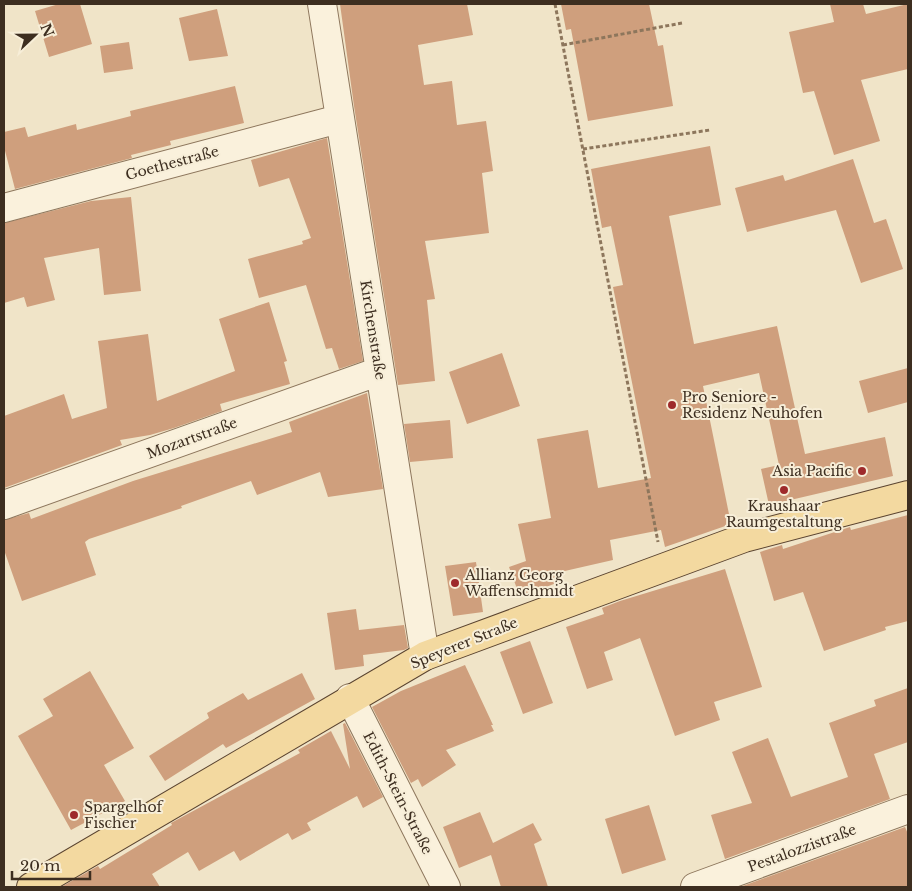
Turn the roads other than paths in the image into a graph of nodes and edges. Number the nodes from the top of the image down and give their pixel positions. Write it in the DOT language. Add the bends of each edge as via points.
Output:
graph roads {
  1 [pos="322,4"];
  2 [pos="339,119"];
  3 [pos="4,208"];
  4 [pos="380,371"];
  5 [pos="908,495"];
  6 [pos="4,505"];
  7 [pos="426,656"];
  8 [pos="350,698"];
  9 [pos="908,809"];
  10 [pos="30,887"];
  11 [pos="446,887"];
  12 [pos="695,887"];
  1 -- 2 [label="street, Kirchenstraße"];
  2 -- 3 [label="street, Goethestraße"];
  2 -- 4 [label="street, Kirchenstraße"];
  4 -- 6 [label="street, Mozartstraße"];
  4 -- 7 [label="street, Kirchenstraße"];
  5 -- 7 [label="main road, Speyerer Straße" via="744,538"];
  7 -- 8 [label="main road, Speyerer Straße"];
  8 -- 10 [label="main road, Speyerer Straße"];
  8 -- 11 [label="street, Edith-Stein-Straße"];
  9 -- 12 [label="street, Pestalozzistraße"];
}
